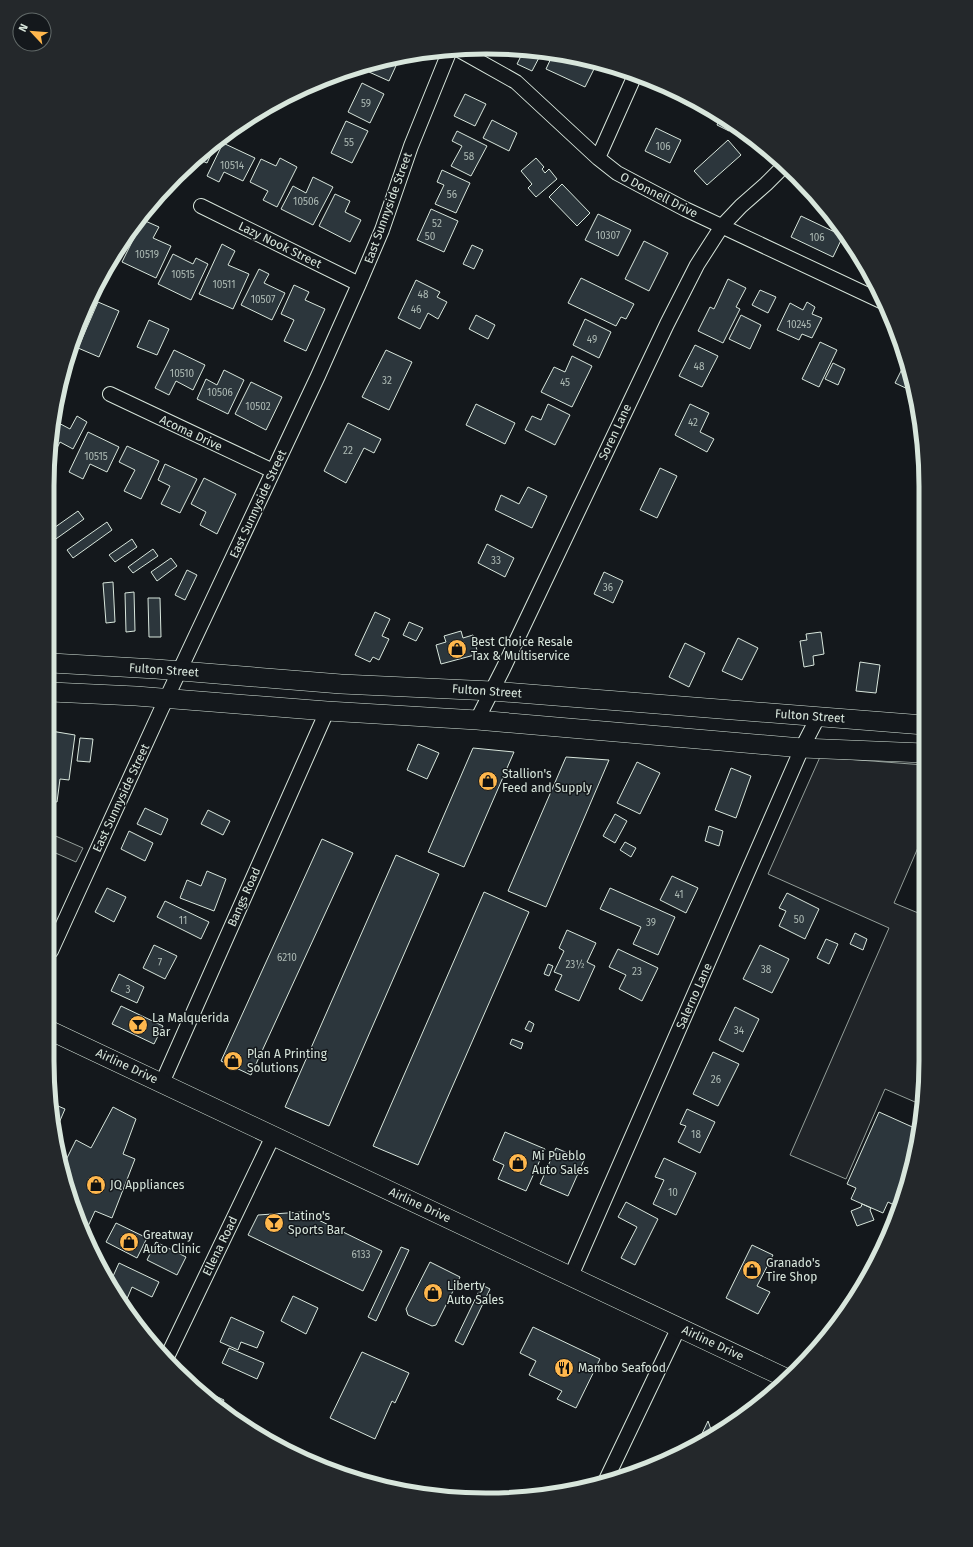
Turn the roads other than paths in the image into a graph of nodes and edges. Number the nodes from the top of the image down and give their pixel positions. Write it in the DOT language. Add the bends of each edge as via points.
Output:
graph roads {
  1 [pos="468,55"];
  2 [pos="448,56"];
  3 [pos="633,80"];
  4 [pos="598,158"];
  5 [pos="780,170"];
  6 [pos="201,206"];
  7 [pos="722,226"];
  8 [pos="359,284"];
  9 [pos="876,299"];
  10 [pos="110,394"];
  11 [pos="273,471"];
  12 [pos="54,663"];
  13 [pos="73,664"];
  14 [pos="180,670"];
  15 [pos="492,691"];
  16 [pos="54,692"];
  17 [pos="70,694"];
  18 [pos="167,698"];
  19 [pos="328,711"];
  20 [pos="818,717"];
  21 [pos="477,720"];
  22 [pos="919,725"];
  23 [pos="802,748"];
  24 [pos="919,753"];
  25 [pos="54,944"];
  26 [pos="54,1032"];
  27 [pos="162,1083"];
  28 [pos="273,1136"];
  29 [pos="571,1276"];
  30 [pos="679,1327"];
  31 [pos="169,1354"];
  32 [pos="782,1376"];
  33 [pos="608,1475"];
  1 -- 4 [label="street, O Donnell Drive" via="516,82"];
  2 -- 8 [label="street, East Sunnyside Street"];
  3 -- 4 [label="street"];
  4 -- 7 [label="street, O Donnell Drive" via="616,173"];
  5 -- 7 [label="street, Soren Lane"];
  6 -- 8 [label="street, Lazy Nook Street"];
  7 -- 9 [label="street, O Donnell Drive"];
  7 -- 15 [label="street, Soren Lane" via="697,265 667,324"];
  8 -- 11 [label="street, East Sunnyside Street"];
  10 -- 11 [label="street, Acoma Drive"];
  11 -- 14 [label="street, East Sunnyside Street"];
  12 -- 13 [label="street, Fulton Street"];
  13 -- 14 [label="street, Fulton Street"];
  13 -- 17 [label="street"];
  14 -- 15 [label="street, Fulton Street" via="332,683"];
  14 -- 18 [label="street, East Sunnyside Street"];
  15 -- 20 [label="street, Fulton Street"];
  15 -- 21 [label="street, Soren Lane"];
  16 -- 17 [label="street"];
  17 -- 18 [label="street"];
  18 -- 19 [label="street"];
  18 -- 25 [label="street, East Sunnyside Street"];
  19 -- 21 [label="street"];
  19 -- 27 [label="street, Bangs Road"];
  20 -- 22 [label="street, Fulton Street"];
  20 -- 23 [label="street, Salerno Lane"];
  21 -- 23 [label="street"];
  23 -- 24 [label="street"];
  23 -- 29 [label="street, Salerno Lane"];
  26 -- 27 [label="street, Airline Drive"];
  27 -- 28 [label="street, Airline Drive"];
  28 -- 29 [label="street, Airline Drive"];
  28 -- 31 [label="street, Ellena Road"];
  29 -- 30 [label="street, Airline Drive"];
  30 -- 32 [label="street, Airline Drive"];
  30 -- 33 [label="street"];
}
